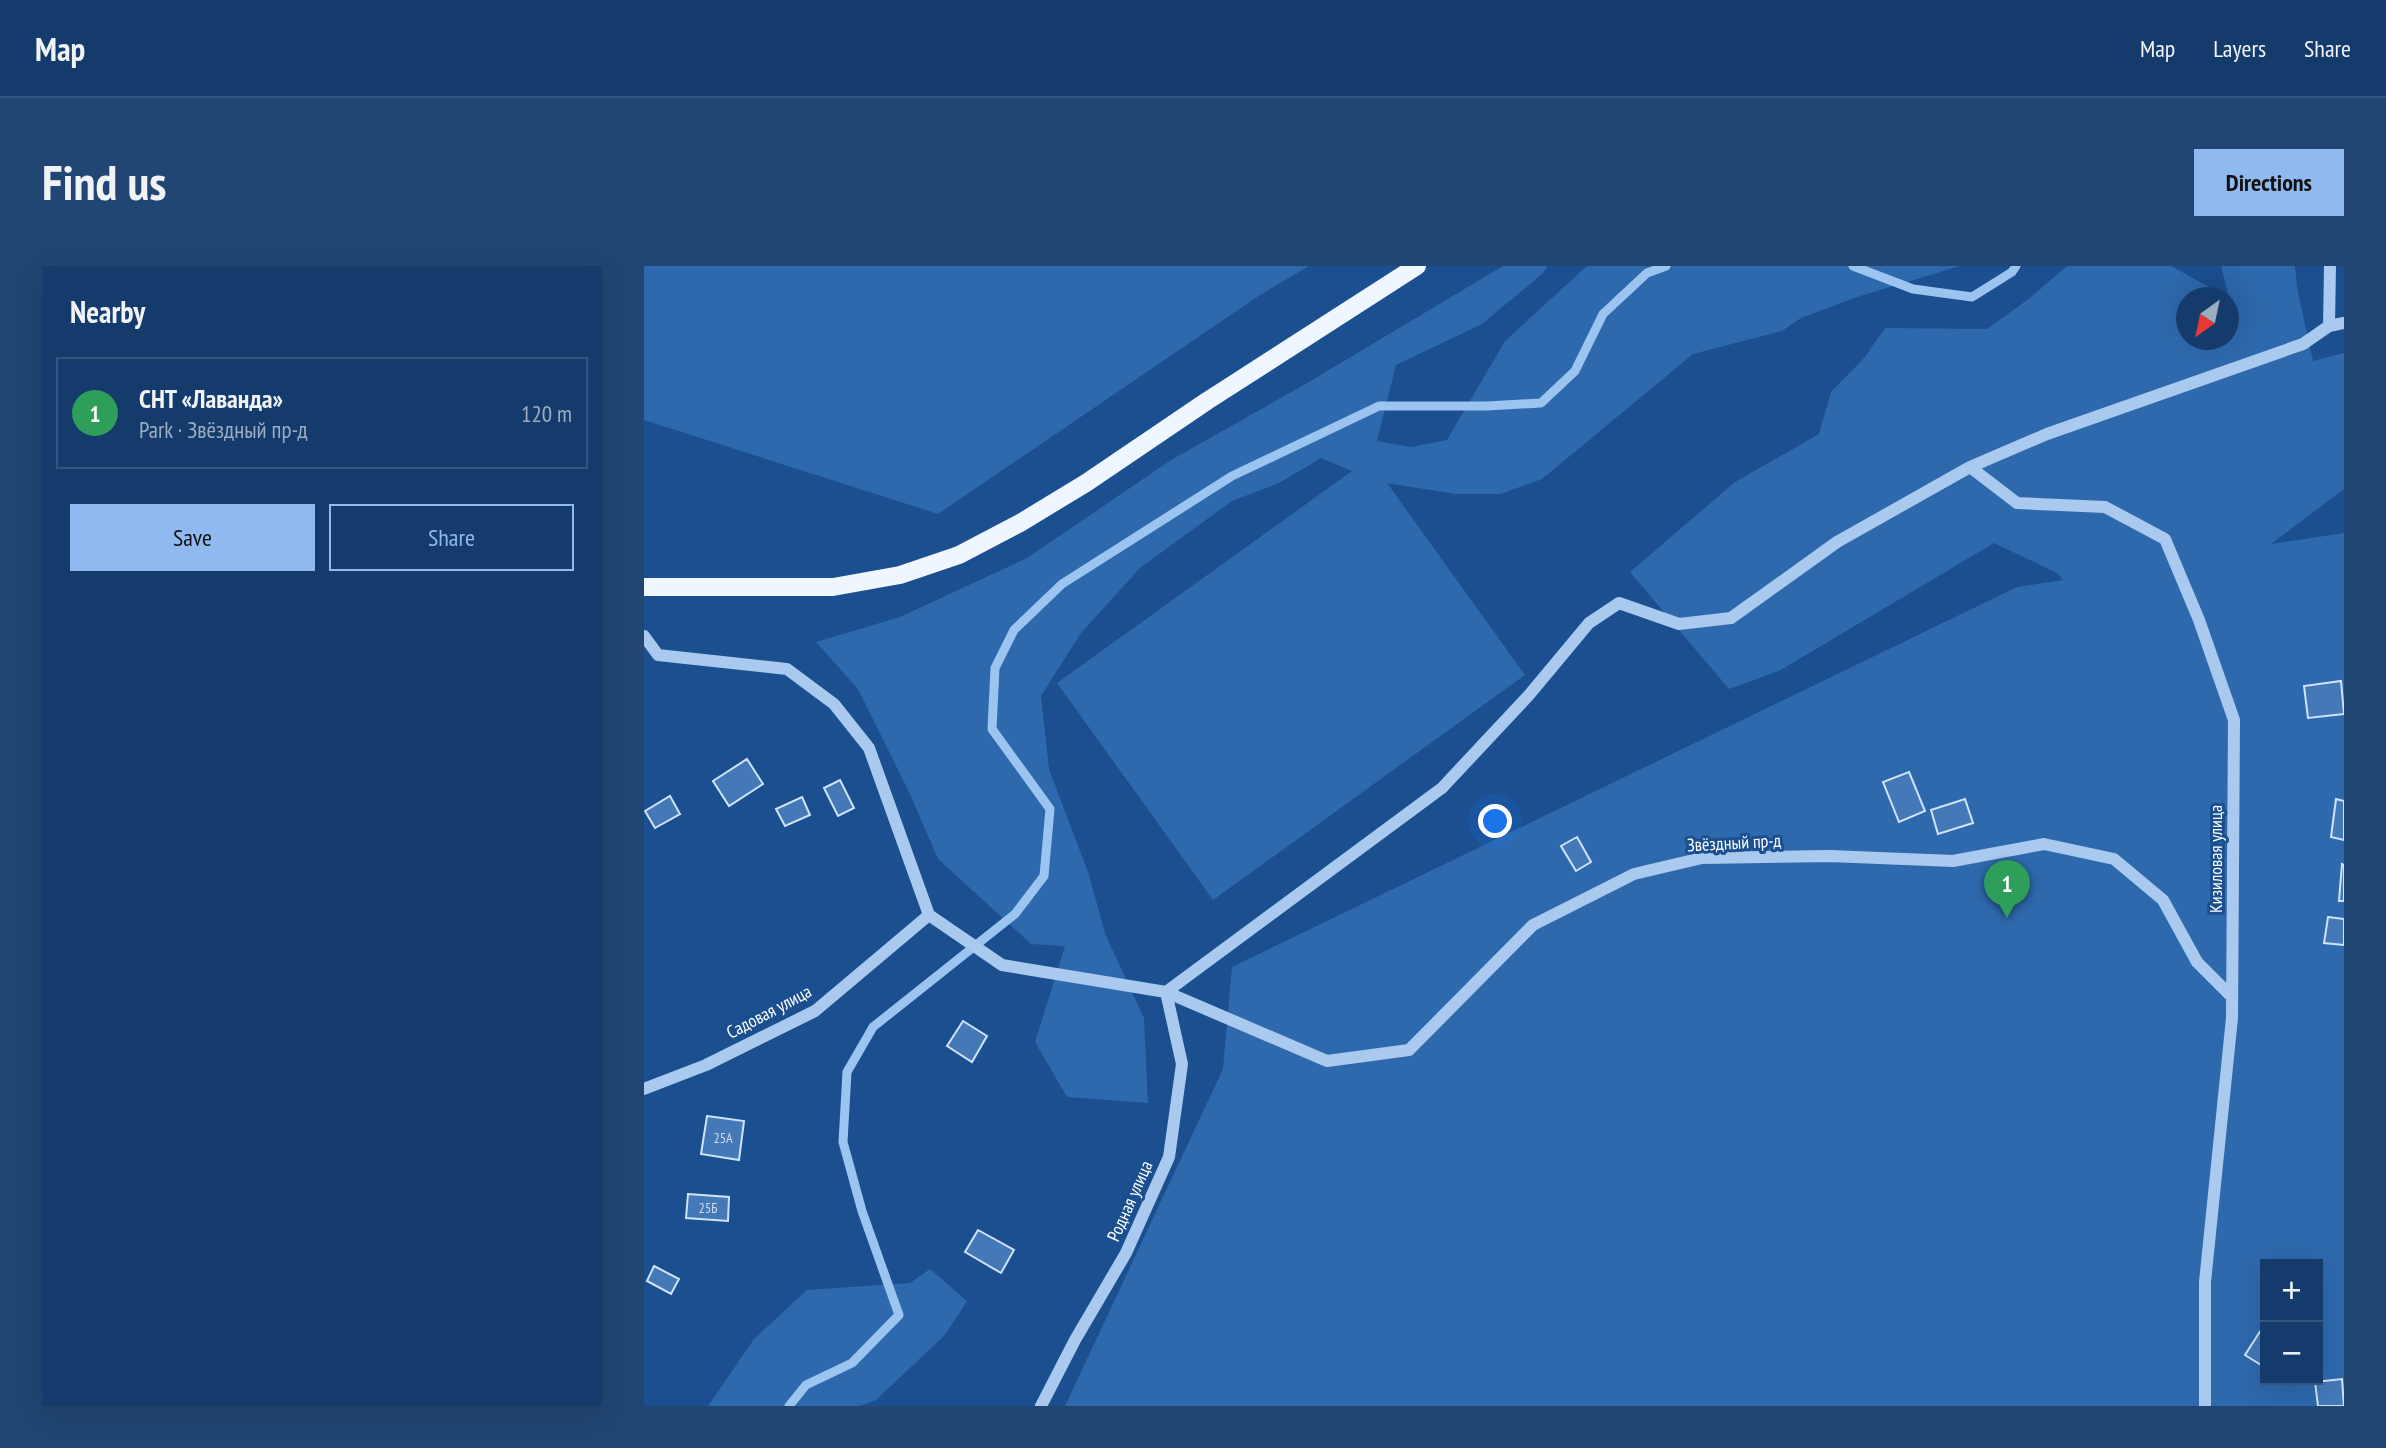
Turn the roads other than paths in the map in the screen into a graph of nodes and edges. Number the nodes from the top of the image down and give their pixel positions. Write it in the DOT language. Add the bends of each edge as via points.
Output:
graph roads {
  1 [pos="1417,266"];
  2 [pos="2330,266"];
  3 [pos="2344,323"];
  4 [pos="2329,326"];
  5 [pos="1970,467"];
  6 [pos="644,587"];
  7 [pos="644,636"];
  8 [pos="929,915"];
  9 [pos="1166,992"];
  10 [pos="2232,997"];
  11 [pos="644,1089"];
  12 [pos="1041,1406"];
  13 [pos="2205,1406"];
  1 -- 6 [label="main road" via="1086,483 959,555 900,575 833,587"];
  2 -- 4 [label="street"];
  3 -- 4 [label="street"];
  4 -- 5 [label="street" via="2303,344 2047,434"];
  5 -- 9 [label="street" via="1837,542 1731,618 1679,624 1619,603 1589,622 1442,788"];
  5 -- 10 [label="street, Кизиловая улица" via="2017,503 2105,507 2165,539 2234,720"];
  7 -- 8 [label="street" via="658,655 787,669 834,704 870,748"];
  8 -- 9 [label="street, Звёздный пр-д" via="1002,965"];
  8 -- 11 [label="street, Садовая улица" via="815,1011"];
  9 -- 10 [label="street, Звёздный пр-д" via="1327,1061 1409,1050 1533,925 1634,874 1702,858 1830,856 1953,861 2044,844 2114,859 2163,900 2197,962"];
  9 -- 12 [label="street, Родная улица" via="1182,1064 1168,1157 1126,1253"];
  10 -- 13 [label="street, Кизиловая улица" via="2205,1282"];
}
